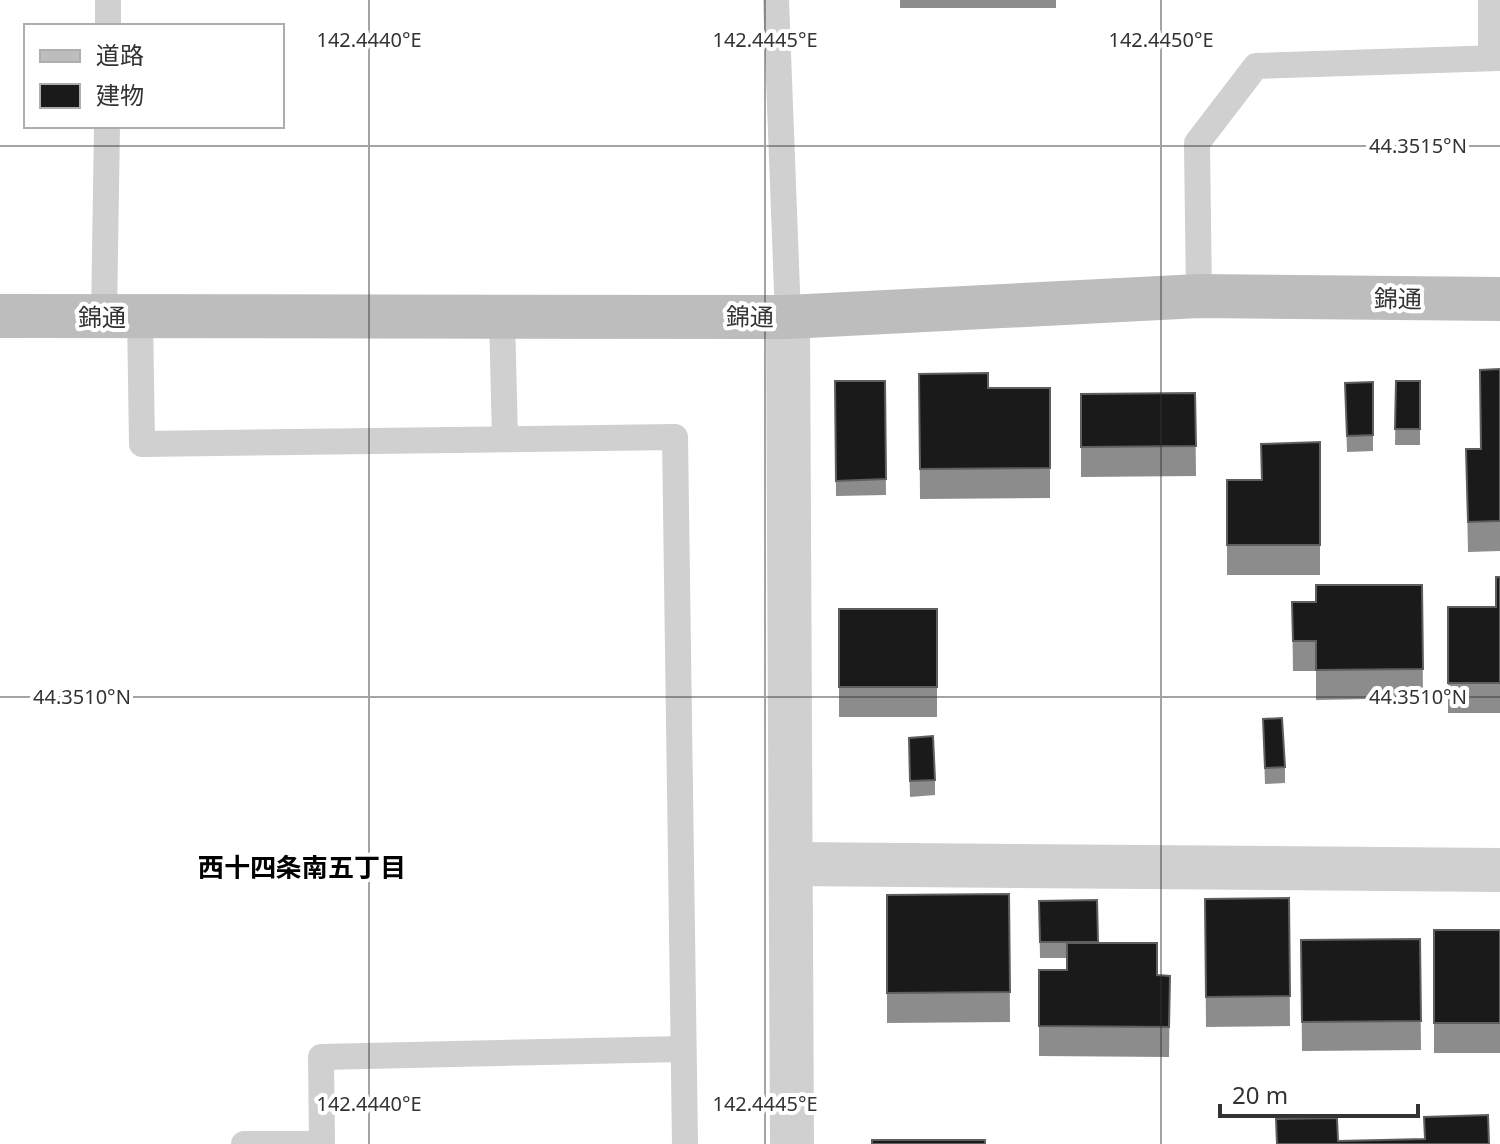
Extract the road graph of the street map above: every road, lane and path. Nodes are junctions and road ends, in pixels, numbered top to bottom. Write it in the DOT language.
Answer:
graph roads {
  1 [pos="108,0"];
  2 [pos="776,0"];
  3 [pos="1491,0"];
  4 [pos="108,24"];
  5 [pos="1496,58"];
  6 [pos="107,128"];
  7 [pos="1199,296"];
  8 [pos="1500,299"];
  9 [pos="0,316"];
  10 [pos="122,316"];
  11 [pos="502,316"];
  12 [pos="788,317"];
  13 [pos="505,439"];
  14 [pos="792,864"];
  15 [pos="1500,870"];
  16 [pos="683,1049"];
  17 [pos="244,1144"];
  18 [pos="322,1144"];
  19 [pos="685,1144"];
  20 [pos="792,1144"];
  1 -- 4 [label="lane"];
  2 -- 12 [label="lane"];
  3 -- 5 [label="lane"];
  5 -- 7 [label="lane"];
  6 -- 10 [label="lane"];
  7 -- 8 [label="street, 錦通"];
  7 -- 12 [label="street, 錦通"];
  9 -- 10 [label="street, 錦通"];
  10 -- 11 [label="street, 錦通"];
  10 -- 13 [label="lane"];
  11 -- 12 [label="street, 錦通"];
  11 -- 13 [label="lane"];
  12 -- 14 [label="street"];
  13 -- 16 [label="lane"];
  14 -- 15 [label="street"];
  14 -- 20 [label="street"];
  16 -- 18 [label="lane"];
  16 -- 19 [label="lane"];
  17 -- 18 [label="lane"];
}
